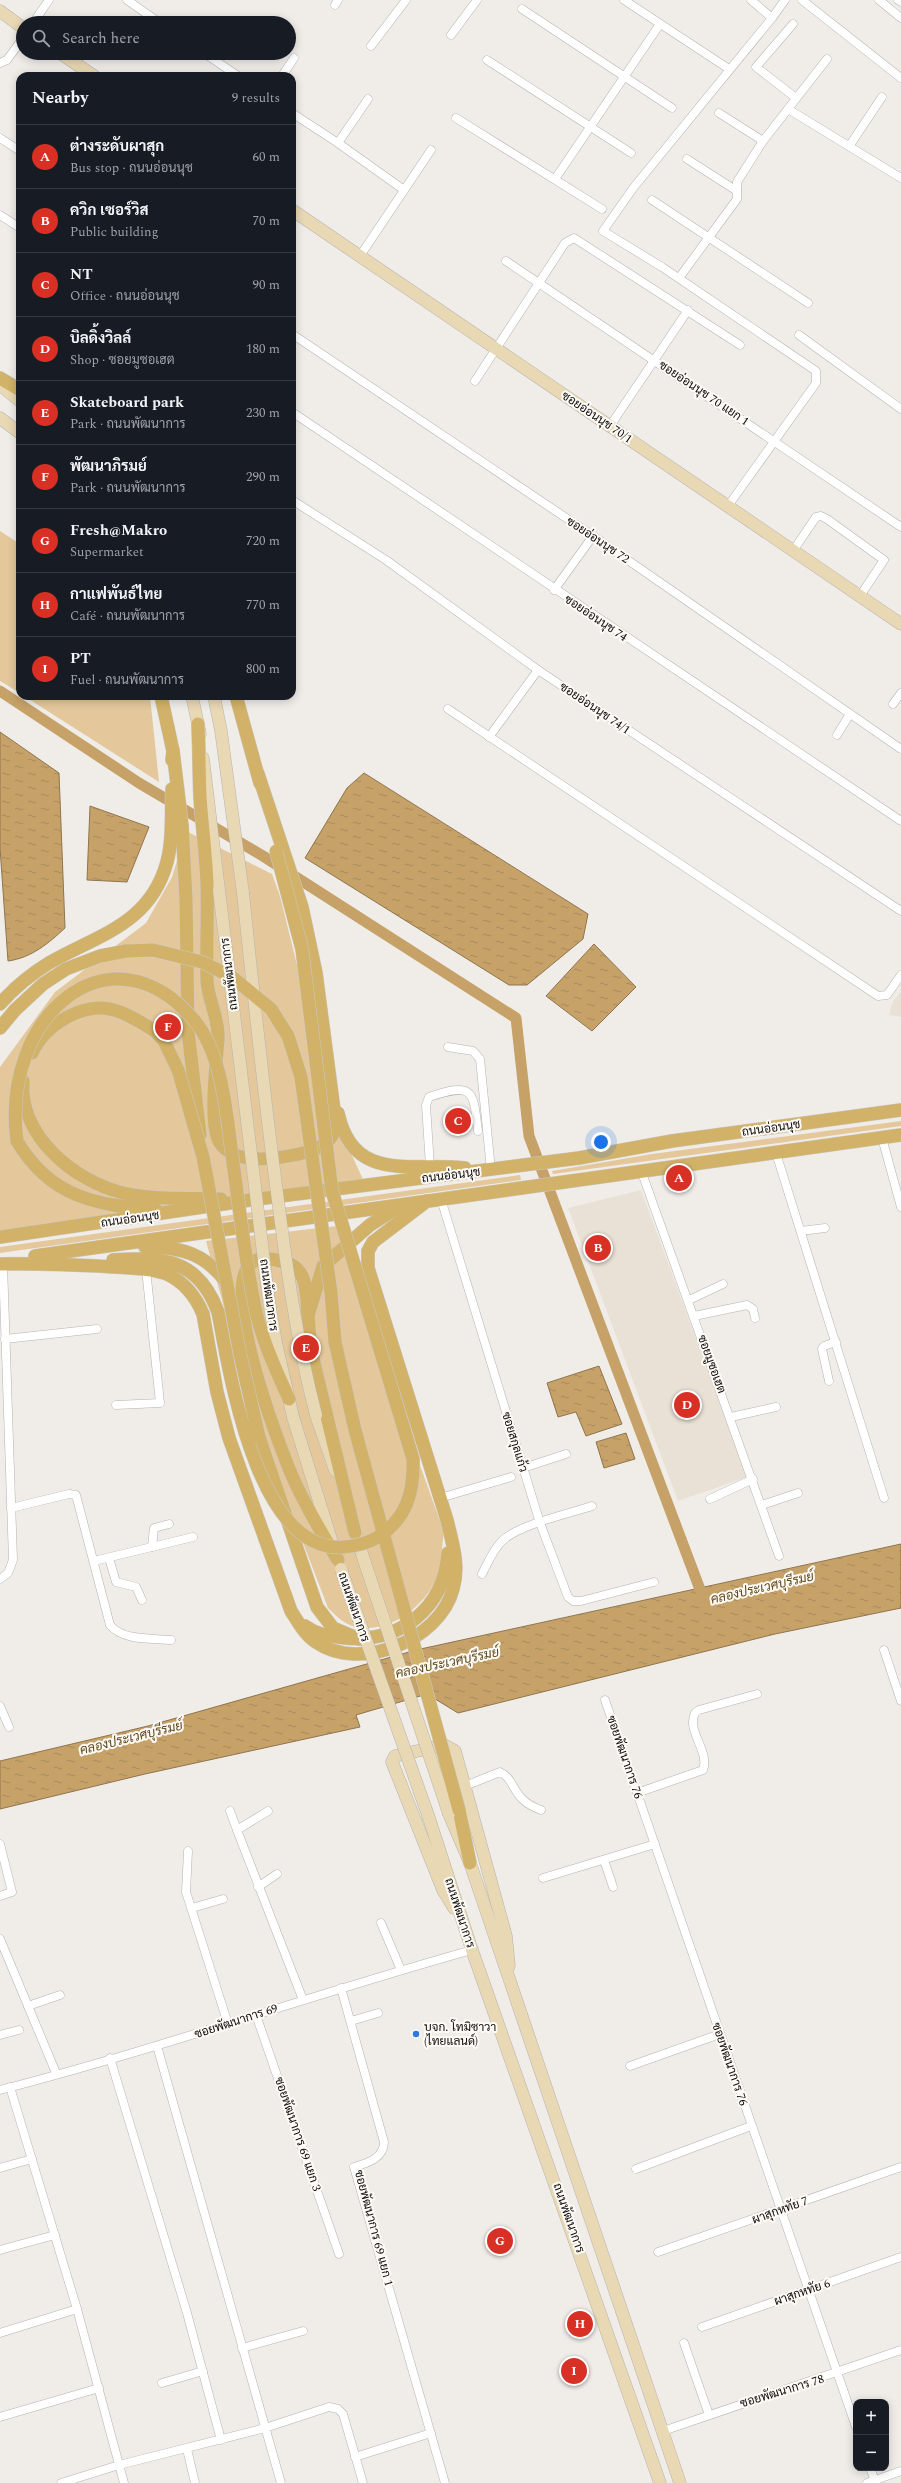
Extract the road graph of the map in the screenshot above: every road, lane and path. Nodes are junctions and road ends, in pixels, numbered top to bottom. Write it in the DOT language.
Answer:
graph roads {
  1 [pos="49,0"];
  2 [pos="127,0"];
  3 [pos="406,0"];
  4 [pos="476,0"];
  5 [pos="624,0"];
  6 [pos="751,0"];
  7 [pos="785,0"];
  8 [pos="802,0"];
  9 [pos="879,0"];
  10 [pos="898,0"];
  11 [pos="901,2"];
  12 [pos="522,9"];
  13 [pos="0,11"];
  14 [pos="38,16"];
  15 [pos="150,16"];
  16 [pos="772,18"];
  17 [pos="901,18"];
  18 [pos="16,23"];
  19 [pos="660,24"];
  20 [pos="793,24"];
  21 [pos="451,35"];
  22 [pos="371,46"];
  23 [pos="16,47"];
  24 [pos="70,60"];
  25 [pos="214,60"];
  26 [pos="293,60"];
  27 [pos="486,60"];
  28 [pos="827,60"];
  29 [pos="0,63"];
  30 [pos="730,69"];
  31 [pos="88,72"];
  32 [pos="232,72"];
  33 [pos="285,72"];
  34 [pos="625,76"];
  35 [pos="901,78"];
  36 [pos="882,97"];
  37 [pos="796,98"];
  38 [pos="368,99"];
  39 [pos="672,108"];
  40 [pos="788,108"];
  41 [pos="719,113"];
  42 [pos="296,115"];
  43 [pos="456,118"];
  44 [pos="591,127"];
  45 [pos="0,138"];
  46 [pos="763,141"];
  47 [pos="338,142"];
  48 [pos="850,145"];
  49 [pos="16,148"];
  50 [pos="431,150"];
  51 [pos="631,153"];
  52 [pos="687,159"];
  53 [pos="901,177"];
  54 [pos="556,179"];
  55 [pos="404,190"];
  56 [pos="737,191"];
  57 [pos="652,200"];
  58 [pos="602,209"];
  59 [pos="296,213"];
  60 [pos="0,215"];
  61 [pos="16,225"];
  62 [pos="709,238"];
  63 [pos="360,256"];
  64 [pos="506,261"];
  65 [pos="679,278"];
  66 [pos="538,283"];
  67 [pos="808,303"];
  68 [pos="688,310"];
  69 [pos="799,335"];
  70 [pos="296,337"];
  71 [pos="740,345"];
  72 [pos="497,349"];
  73 [pos="655,360"];
  74 [pos="0,378"];
  75 [pos="475,382"];
  76 [pos="0,385"];
  77 [pos="16,388"];
  78 [pos="16,398"];
  79 [pos="901,409"];
  80 [pos="296,415"];
  81 [pos="0,418"];
  82 [pos="610,426"];
  83 [pos="16,430"];
  84 [pos="774,440"];
  85 [pos="296,503"];
  86 [pos="728,506"];
  87 [pos="901,527"];
  88 [pos="593,536"];
  89 [pos="793,551"];
  90 [pos="554,590"];
  91 [pos="860,596"];
  92 [pos="901,624"];
  93 [pos="538,670"];
  94 [pos="901,693"];
  95 [pos="162,700"];
  96 [pos="193,700"];
  97 [pos="215,700"];
  98 [pos="237,700"];
  99 [pos="893,704"];
  100 [pos="448,708"];
  101 [pos="850,714"];
  102 [pos="198,724"];
  103 [pos="837,735"];
  104 [pos="489,737"];
  105 [pos="901,749"];
  106 [pos="901,821"];
  107 [pos="177,824"];
  108 [pos="209,840"];
  109 [pos="280,852"];
  110 [pos="901,911"];
  111 [pos="901,975"];
  112 [pos="0,1004"];
  113 [pos="39,1007"];
  114 [pos="0,1028"];
  115 [pos="448,1047"];
  116 [pos="332,1082"];
  117 [pos="4,1094"];
  118 [pos="901,1110"];
  119 [pos="478,1131"];
  120 [pos="901,1135"];
  121 [pos="882,1138"];
  122 [pos="776,1153"];
  123 [pos="203,1157"];
  124 [pos="430,1166"];
  125 [pos="489,1170"];
  126 [pos="642,1173"];
  127 [pos="441,1199"];
  128 [pos="250,1200"];
  129 [pos="427,1201"];
  130 [pos="402,1205"];
  131 [pos="901,1207"];
  132 [pos="202,1208"];
  133 [pos="824,1228"];
  134 [pos="801,1231"];
  135 [pos="0,1237"];
  136 [pos="64,1252"];
  137 [pos="1,1263"];
  138 [pos="55,1263"];
  139 [pos="146,1269"];
  140 [pos="723,1284"];
  141 [pos="689,1300"];
  142 [pos="243,1314"];
  143 [pos="308,1316"];
  144 [pos="694,1316"];
  145 [pos="755,1318"];
  146 [pos="97,1329"];
  147 [pos="5,1339"];
  148 [pos="836,1342"];
  149 [pos="829,1381"];
  150 [pos="289,1399"];
  151 [pos="116,1405"];
  152 [pos="776,1407"];
  153 [pos="731,1417"];
  154 [pos="566,1454"];
  155 [pos="523,1468"];
  156 [pos="511,1477"];
  157 [pos="753,1479"];
  158 [pos="798,1493"];
  159 [pos="440,1498"];
  160 [pos="710,1498"];
  161 [pos="884,1498"];
  162 [pos="762,1505"];
  163 [pos="592,1506"];
  164 [pos="11,1508"];
  165 [pos="540,1522"];
  166 [pos="169,1524"];
  167 [pos="355,1533"];
  168 [pos="450,1533"];
  169 [pos="193,1538"];
  170 [pos="152,1547"];
  171 [pos="779,1556"];
  172 [pos="109,1558"];
  173 [pos="94,1561"];
  174 [pos="339,1565"];
  175 [pos="482,1574"];
  176 [pos="0,1580"];
  177 [pos="654,1582"];
  178 [pos="142,1600"];
  179 [pos="291,1611"];
  180 [pos="359,1639"];
  181 [pos="171,1640"];
  182 [pos="884,1650"];
  183 [pos="757,1694"];
  184 [pos="605,1700"];
  185 [pos="901,1701"];
  186 [pos="0,1706"];
  187 [pos="9,1727"];
  188 [pos="465,1786"];
  189 [pos="637,1794"];
  190 [pos="541,1810"];
  191 [pos="230,1811"];
  192 [pos="268,1811"];
  193 [pos="454,1812"];
  194 [pos="237,1830"];
  195 [pos="0,1844"];
  196 [pos="655,1844"];
  197 [pos="188,1851"];
  198 [pos="604,1860"];
  199 [pos="470,1863"];
  200 [pos="277,1874"];
  201 [pos="543,1878"];
  202 [pos="258,1887"];
  203 [pos="613,1887"];
  204 [pos="0,1896"];
  205 [pos="223,1899"];
  206 [pos="192,1908"];
  207 [pos="462,1920"];
  208 [pos="380,1923"];
  209 [pos="0,1939"];
  210 [pos="472,1950"];
  211 [pos="401,1970"];
  212 [pos="509,1981"];
  213 [pos="341,1988"];
  214 [pos="60,1994"];
  215 [pos="303,2000"];
  216 [pos="28,2006"];
  217 [pos="378,2013"];
  218 [pos="256,2015"];
  219 [pos="352,2021"];
  220 [pos="228,2024"];
  221 [pos="19,2030"];
  222 [pos="720,2034"];
  223 [pos="0,2035"];
  224 [pos="158,2046"];
  225 [pos="110,2058"];
  226 [pos="630,2066"];
  227 [pos="56,2073"];
  228 [pos="10,2087"];
  229 [pos="0,2090"];
  230 [pos="751,2126"];
  231 [pos="32,2159"];
  232 [pos="901,2167"];
  233 [pos="0,2168"];
  234 [pos="636,2169"];
  235 [pos="781,2210"];
  236 [pos="55,2235"];
  237 [pos="0,2250"];
  238 [pos="658,2252"];
  239 [pos="340,2254"];
  240 [pos="901,2257"];
  241 [pos="808,2290"];
  242 [pos="77,2309"];
  243 [pos="702,2327"];
  244 [pos="303,2331"];
  245 [pos="0,2333"];
  246 [pos="684,2344"];
  247 [pos="242,2348"];
  248 [pos="901,2350"];
  249 [pos="203,2371"];
  250 [pos="837,2374"];
  251 [pos="162,2383"];
  252 [pos="99,2388"];
  253 [pos="709,2415"];
  254 [pos="0,2417"];
  255 [pos="853,2419"];
  256 [pos="265,2428"];
  257 [pos="663,2431"];
  258 [pos="431,2433"];
  259 [pos="645,2438"];
  260 [pos="221,2440"];
  261 [pos="186,2448"];
  262 [pos="355,2457"];
  263 [pos="119,2465"];
  264 [pos="870,2471"];
  265 [pos="901,2471"];
  266 [pos="872,2482"];
  267 [pos="61,2483"];
  268 [pos="124,2483"];
  269 [pos="195,2483"];
  270 [pos="281,2483"];
  271 [pos="363,2483"];
  272 [pos="445,2483"];
  273 [pos="660,2483"];
  274 [pos="680,2483"];
  1 -- 14 [label="street"];
  2 -- 15 [label="street"];
  3 -- 22 [label="street"];
  4 -- 21 [label="street"];
  5 -- 19 [label="street"];
  6 -- 16 [label="street"];
  7 -- 16 [label="street"];
  8 -- 35 [label="street"];
  9 -- 17 [label="street"];
  10 -- 11 [label="street"];
  12 -- 34 [label="street"];
  13 -- 18 [label="main road"];
  16 -- 30 [label="street"];
  19 -- 30 [label="street"];
  19 -- 34 [label="street"];
  20 -- 37 [label="street"];
  23 -- 29 [label="street"];
  24 -- 31 [label="main road"];
  25 -- 32 [label="street"];
  26 -- 33 [label="street"];
  27 -- 44 [label="street"];
  28 -- 37 [label="street"];
  30 -- 65 [label="street"];
  34 -- 39 [label="street"];
  34 -- 44 [label="street"];
  36 -- 48 [label="street"];
  37 -- 40 [label="street"];
  38 -- 47 [label="street"];
  40 -- 46 [label="street"];
  40 -- 48 [label="street"];
  41 -- 46 [label="street"];
  42 -- 47 [label="street"];
  43 -- 54 [label="street"];
  44 -- 51 [label="street"];
  44 -- 54 [label="street"];
  45 -- 49 [label="street"];
  46 -- 56 [label="street"];
  47 -- 55 [label="street"];
  48 -- 53 [label="street"];
  50 -- 55 [label="street"];
  52 -- 56 [label="street"];
  54 -- 58 [label="street"];
  55 -- 63 [label="street"];
  56 -- 62 [label="street"];
  57 -- 62 [label="street"];
  59 -- 63 [label="main road, ซอยอ่อนนุช 70/1"];
  60 -- 61 [label="street"];
  62 -- 65 [label="street"];
  62 -- 67 [label="street"];
  63 -- 72 [label="main road, ซอยอ่อนนุช 70/1"];
  64 -- 66 [label="street, ซอยอ่อนนุช 70 แยก 1"];
  65 -- 84 [label="street"];
  66 -- 68 [label="street"];
  66 -- 72 [label="street"];
  66 -- 73 [label="street, ซอยอ่อนนุช 70 แยก 1"];
  68 -- 71 [label="street"];
  68 -- 73 [label="street"];
  69 -- 79 [label="street"];
  70 -- 88 [label="street, ซอยอ่อนนุช 72"];
  72 -- 75 [label="street"];
  72 -- 82 [label="main road, ซอยอ่อนนุช 70/1"];
  73 -- 82 [label="street"];
  73 -- 84 [label="street, ซอยอ่อนนุช 70 แยก 1"];
  74 -- 77 [label="main road"];
  76 -- 78 [label="main road"];
  80 -- 90 [label="street, ซอยอ่อนนุช 74"];
  81 -- 83 [label="main road"];
  82 -- 86 [label="main road, ซอยอ่อนนุช 70/1"];
  84 -- 86 [label="street"];
  84 -- 87 [label="street, ซอยอ่อนนุช 70 แยก 1"];
  85 -- 93 [label="street, ซอยอ่อนนุช 74/1"];
  86 -- 89 [label="main road, ซอยอ่อนนุช 70/1"];
  88 -- 90 [label="street"];
  88 -- 101 [label="street, ซอยอ่อนนุช 72"];
  89 -- 91 [label="main road, ซอยอ่อนนุช 70/1"];
  89 -- 91 [label="street"];
  90 -- 106 [label="street, ซอยอ่อนนุช 74"];
  91 -- 92 [label="main road, ซอยอ่อนนุช 70/1"];
  93 -- 104 [label="street"];
  93 -- 110 [label="street, ซอยอ่อนนุช 74/1"];
  94 -- 99 [label="street"];
  95 -- 107 [label="main road"];
  96 -- 102 [label="main road"];
  97 -- 167 [label="main road, ถนนพัฒนาการ, bridge"];
  98 -- 109 [label="main road"];
  100 -- 104 [label="street"];
  101 -- 103 [label="street"];
  101 -- 105 [label="street, ซอยอ่อนนุช 72"];
  102 -- 108 [label="main road"];
  104 -- 111 [label="street"];
  107 -- 112 [label="main road"];
  107 -- 123 [label="main road, bridge"];
  108 -- 116 [label="main road"];
  108 -- 150 [label="main road, ถนนพัฒนาการ, bridge"];
  109 -- 116 [label="main road"];
  109 -- 138 [label="main road, bridge"];
  113 -- 150 [label="main road, bridge"];
  114 -- 193 [label="main road, bridge"];
  115 -- 125 [label="street"];
  116 -- 124 [label="main road"];
  117 -- 132 [label="main road"];
  118 -- 125 [label="main road, ถนนอ่อนนุช"];
  119 -- 124 [label="street"];
  120 -- 121 [label="main road, ถนนอ่อนนุช"];
  121 -- 122 [label="main road, ถนนอ่อนนุช"];
  121 -- 131 [label="street"];
  122 -- 126 [label="main road, ถนนอ่อนนุช"];
  122 -- 134 [label="street"];
  123 -- 128 [label="main road, bridge"];
  123 -- 180 [label="main road, bridge"];
  124 -- 125 [label="main road"];
  125 -- 128 [label="main road, ถนนอ่อนนุช"];
  126 -- 127 [label="main road, ถนนอ่อนนุช"];
  126 -- 141 [label="street, ซอยมูซอเฮต"];
  127 -- 129 [label="main road, ถนนอ่อนนุช"];
  127 -- 155 [label="street, ซอยสกุลแก้ว"];
  128 -- 132 [label="main road, ถนนอ่อนนุช"];
  129 -- 130 [label="main road, ถนนอ่อนนุช"];
  129 -- 159 [label="main road"];
  130 -- 136 [label="main road, ถนนอ่อนนุช"];
  130 -- 143 [label="main road"];
  132 -- 135 [label="main road, ถนนอ่อนนุช"];
  133 -- 134 [label="street"];
  134 -- 148 [label="street"];
  136 -- 137 [label="main road, ถนนอ่อนนุช"];
  136 -- 142 [label="main road"];
  137 -- 138 [label="main road"];
  137 -- 147 [label="street"];
  138 -- 139 [label="main road"];
  139 -- 151 [label="street"];
  139 -- 179 [label="main road"];
  140 -- 141 [label="street"];
  141 -- 144 [label="street, ซอยมูซอเฮต"];
  142 -- 143 [label="main road"];
  142 -- 174 [label="main road"];
  143 -- 167 [label="main road"];
  144 -- 145 [label="street"];
  144 -- 153 [label="street, ซอยมูซอเฮต"];
  146 -- 147 [label="street"];
  147 -- 164 [label="street"];
  148 -- 149 [label="street"];
  148 -- 161 [label="street"];
  150 -- 174 [label="main road, ถนนพัฒนาการ, bridge"];
  152 -- 153 [label="street"];
  153 -- 157 [label="street, ซอยมูซอเฮต"];
  154 -- 155 [label="street"];
  155 -- 165 [label="street, ซอยสกุลแก้ว"];
  156 -- 159 [label="street"];
  157 -- 160 [label="street"];
  157 -- 162 [label="street, ซอยมูซอเฮต"];
  158 -- 162 [label="street"];
  159 -- 168 [label="main road"];
  162 -- 171 [label="street, ซอยมูซอเฮต"];
  163 -- 165 [label="street"];
  164 -- 173 [label="street"];
  164 -- 176 [label="street"];
  165 -- 175 [label="street"];
  165 -- 177 [label="street, ซอยสกุลแก้ว"];
  166 -- 170 [label="street"];
  167 -- 193 [label="main road, ถนนพัฒนาการ, bridge"];
  168 -- 179 [label="main road"];
  168 -- 180 [label="main road"];
  169 -- 170 [label="street"];
  170 -- 172 [label="street"];
  172 -- 173 [label="street"];
  172 -- 178 [label="street"];
  173 -- 181 [label="street"];
  174 -- 207 [label="main road, ถนนพัฒนาการ, bridge"];
  179 -- 180 [label="main road"];
  182 -- 185 [label="street"];
  183 -- 189 [label="street"];
  184 -- 189 [label="street, ซอยพัฒนาการ 76"];
  186 -- 187 [label="street"];
  188 -- 190 [label="street"];
  188 -- 207 [label="main road"];
  188 -- 212 [label="main road"];
  189 -- 196 [label="street, ซอยพัฒนาการ 76"];
  191 -- 194 [label="street"];
  192 -- 194 [label="street"];
  193 -- 199 [label="main road"];
  194 -- 202 [label="street"];
  195 -- 204 [label="street"];
  196 -- 198 [label="street"];
  196 -- 222 [label="street, ซอยพัฒนาการ 76"];
  197 -- 206 [label="street"];
  198 -- 201 [label="street"];
  198 -- 203 [label="street"];
  199 -- 212 [label="main road, ถนนพัฒนาการ"];
  200 -- 202 [label="street"];
  202 -- 215 [label="street"];
  205 -- 206 [label="street"];
  206 -- 220 [label="street"];
  207 -- 210 [label="main road, ถนนพัฒนาการ"];
  208 -- 211 [label="street"];
  209 -- 216 [label="street"];
  210 -- 211 [label="street, ซอยพัฒนาการ 69"];
  210 -- 259 [label="main road, ถนนพัฒนาการ"];
  211 -- 213 [label="street, ซอยพัฒนาการ 69"];
  212 -- 257 [label="main road, ถนนพัฒนาการ"];
  213 -- 215 [label="street, ซอยพัฒนาการ 69"];
  213 -- 219 [label="street, ซอยพัฒนาการ 69 แยก 1"];
  214 -- 216 [label="street"];
  215 -- 218 [label="street, ซอยพัฒนาการ 69"];
  216 -- 227 [label="street"];
  217 -- 219 [label="street"];
  218 -- 220 [label="street, ซอยพัฒนาการ 69"];
  218 -- 239 [label="street, ซอยพัฒนาการ 69 แยก 3"];
  219 -- 258 [label="street, ซอยพัฒนาการ 69 แยก 1"];
  220 -- 224 [label="street, ซอยพัฒนาการ 69"];
  221 -- 223 [label="street"];
  222 -- 226 [label="street"];
  222 -- 230 [label="street, ซอยพัฒนาการ 76"];
  224 -- 225 [label="street, ซอยพัฒนาการ 69"];
  224 -- 247 [label="street"];
  225 -- 227 [label="street, ซอยพัฒนาการ 69"];
  225 -- 249 [label="street"];
  227 -- 228 [label="street, ซอยพัฒนาการ 69"];
  228 -- 229 [label="street, ซอยพัฒนาการ 69"];
  228 -- 231 [label="street"];
  230 -- 234 [label="street"];
  230 -- 235 [label="street, ซอยพัฒนาการ 76"];
  231 -- 233 [label="street"];
  231 -- 236 [label="street"];
  232 -- 235 [label="street, ผาสุกหทัย 7"];
  235 -- 238 [label="street, ผาสุกหทัย 7"];
  235 -- 241 [label="street, ซอยพัฒนาการ 76"];
  236 -- 237 [label="street"];
  236 -- 242 [label="street"];
  240 -- 241 [label="street, ผาสุกหทัย 6"];
  241 -- 243 [label="street, ผาสุกหทัย 6"];
  241 -- 250 [label="street, ซอยพัฒนาการ 76"];
  242 -- 245 [label="street"];
  242 -- 252 [label="street"];
  244 -- 247 [label="street"];
  246 -- 253 [label="street"];
  247 -- 256 [label="street"];
  248 -- 250 [label="street, ซอยพัฒนาการ 78"];
  249 -- 251 [label="street"];
  249 -- 260 [label="street"];
  250 -- 253 [label="street, ซอยพัฒนาการ 78"];
  250 -- 255 [label="street, ซอยพัฒนาการ 76"];
  252 -- 254 [label="street"];
  252 -- 263 [label="street"];
  253 -- 257 [label="street, ซอยพัฒนาการ 78"];
  256 -- 260 [label="street"];
  256 -- 262 [label="street"];
  256 -- 270 [label="street"];
  257 -- 259 [label="main road"];
  257 -- 274 [label="main road, ถนนพัฒนาการ"];
  258 -- 262 [label="street"];
  258 -- 272 [label="street, ซอยพัฒนาการ 69 แยก 1"];
  259 -- 273 [label="main road, ถนนพัฒนาการ"];
  260 -- 261 [label="street"];
  261 -- 263 [label="street"];
  261 -- 269 [label="street"];
  262 -- 271 [label="street"];
  263 -- 267 [label="street"];
  263 -- 268 [label="street"];
  264 -- 266 [label="street"];
  265 -- 266 [label="street"];
}
